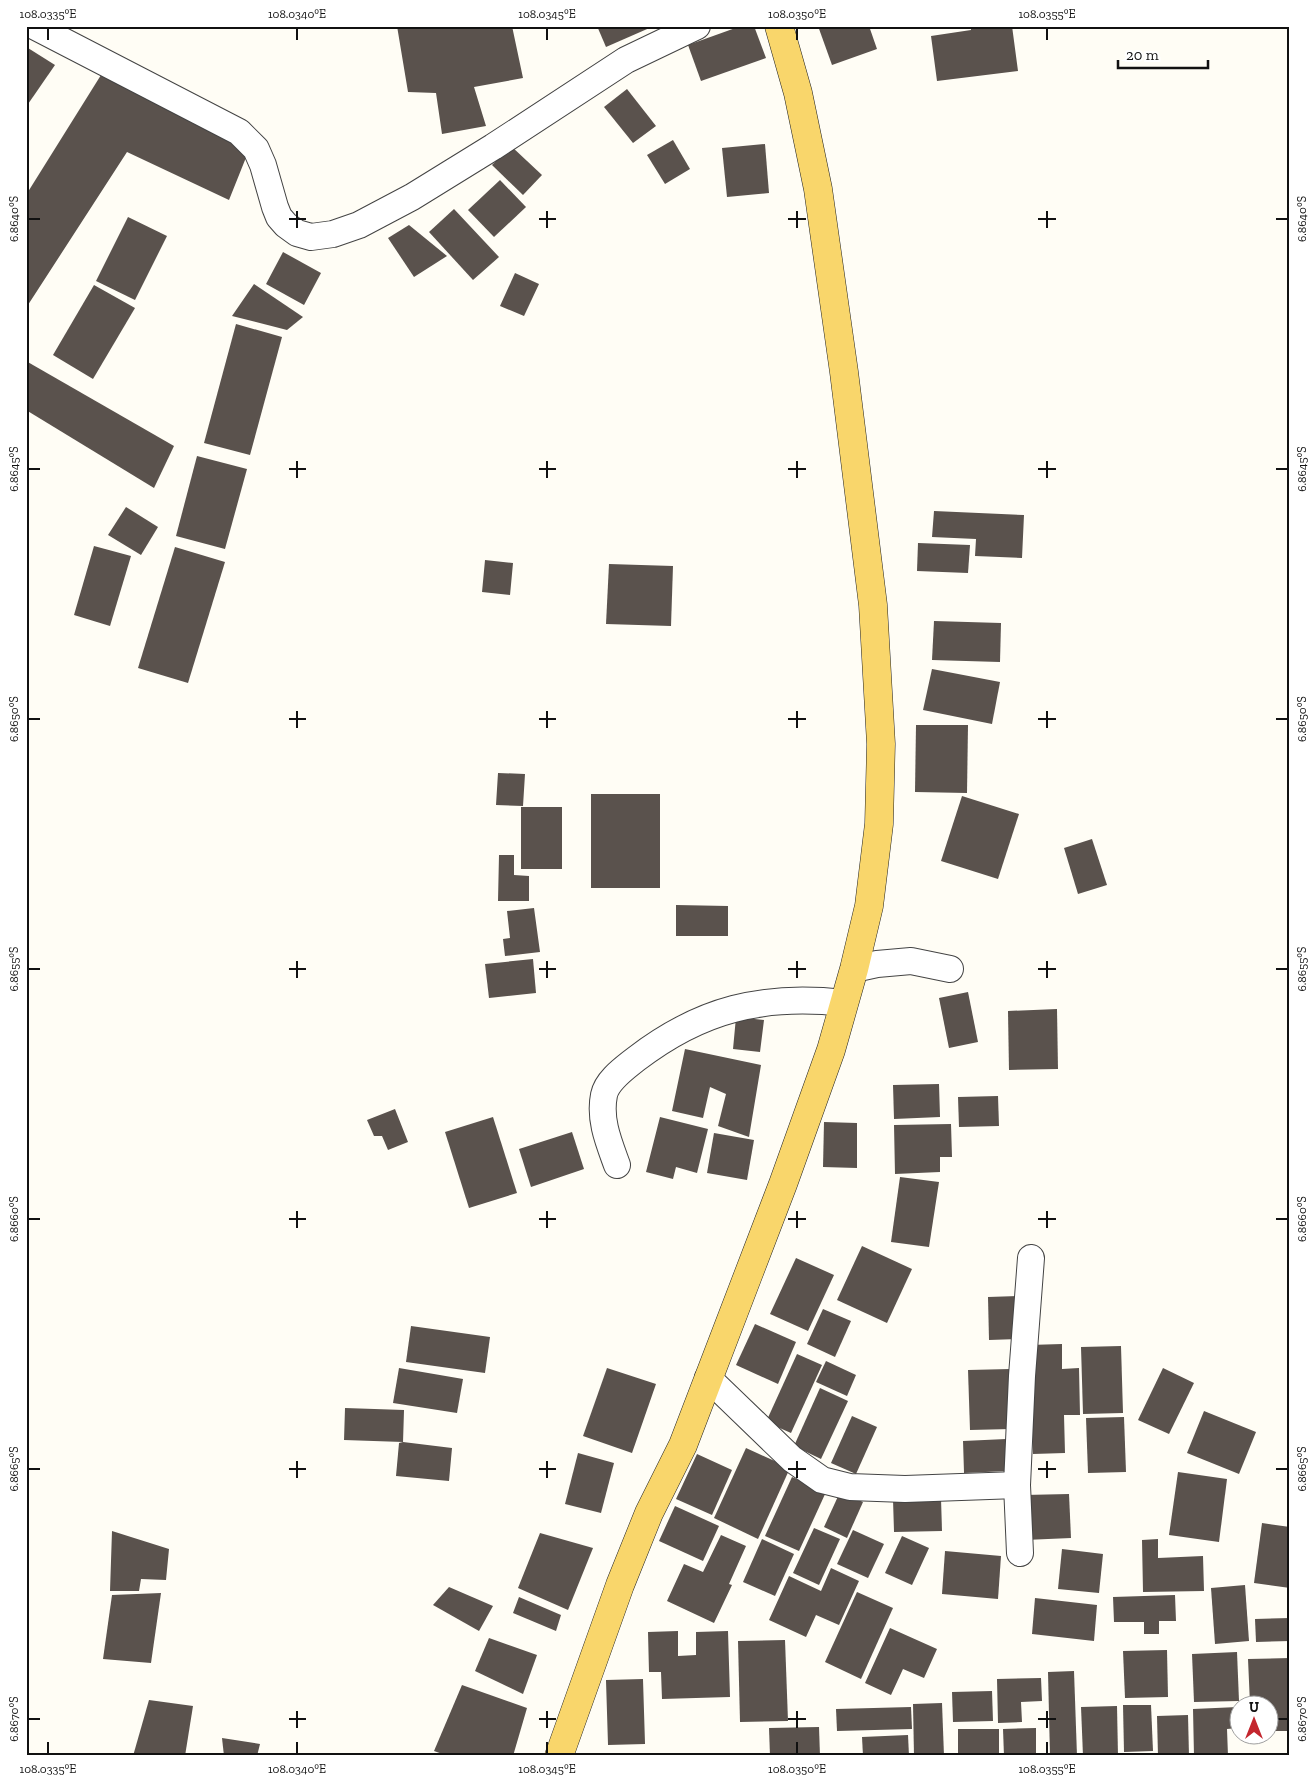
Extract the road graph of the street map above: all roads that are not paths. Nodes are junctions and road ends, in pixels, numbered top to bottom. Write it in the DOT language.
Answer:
graph roads {
  1 [pos="34,26"];
  2 [pos="697,26"];
  3 [pos="778,26"];
  4 [pos="854,969"];
  5 [pos="950,969"];
  6 [pos="844,1003"];
  7 [pos="617,1165"];
  8 [pos="1030,1258"];
  9 [pos="708,1378"];
  10 [pos="1017,1485"];
  11 [pos="1020,1553"];
  12 [pos="559,1756"];
  1 -- 2 [label="street"];
  3 -- 4 [label="main road"];
  4 -- 5 [label="street"];
  4 -- 6 [label="main road"];
  6 -- 7 [label="street"];
  6 -- 9 [label="main road"];
  8 -- 10 [label="street"];
  9 -- 10 [label="street"];
  9 -- 12 [label="main road"];
  10 -- 11 [label="street"];
}
